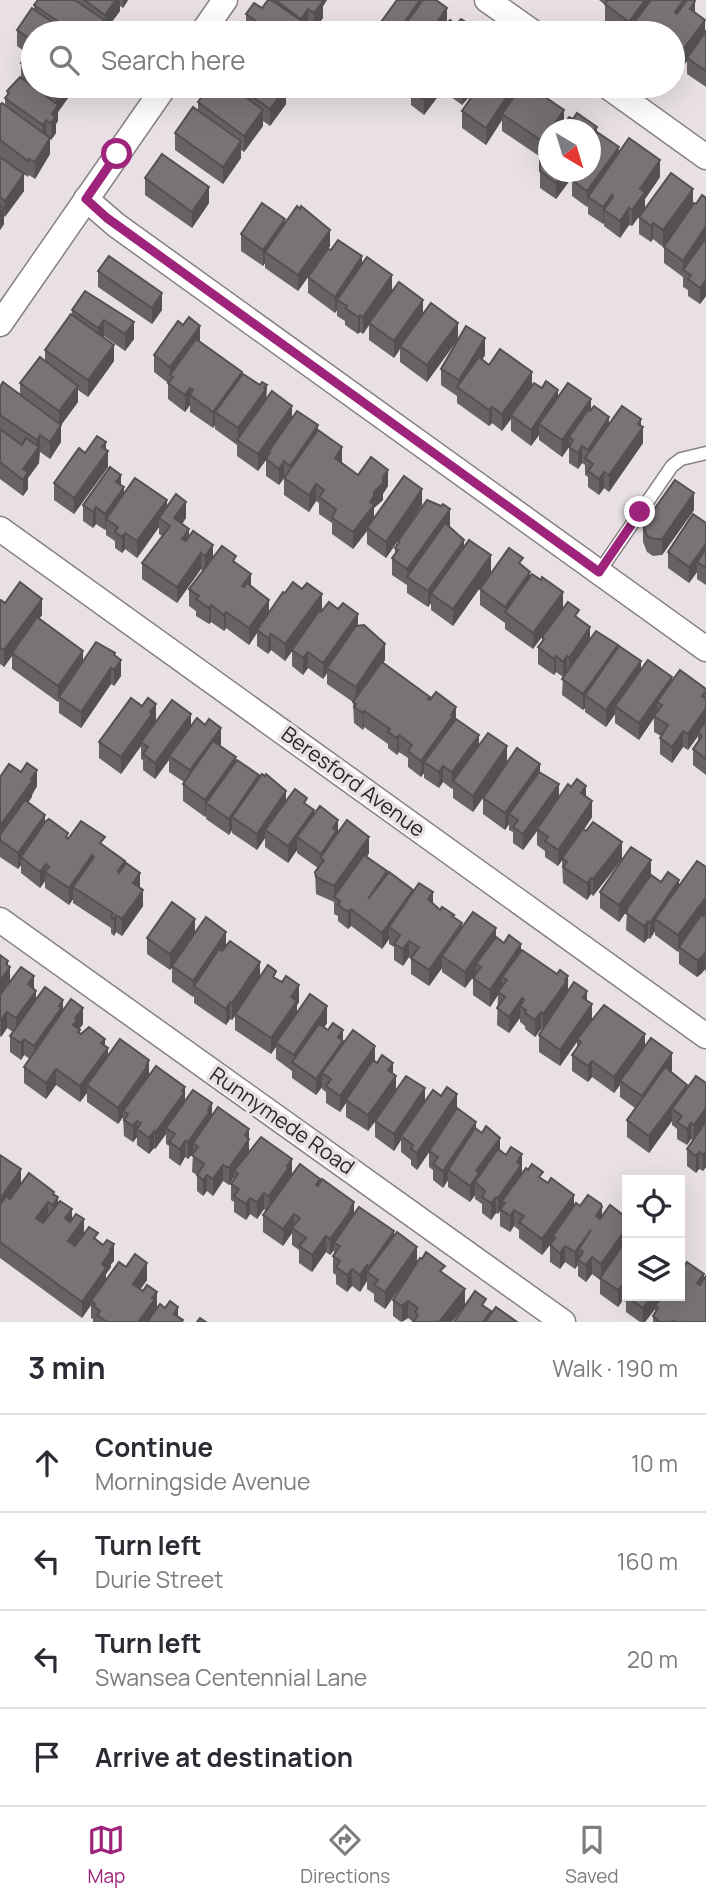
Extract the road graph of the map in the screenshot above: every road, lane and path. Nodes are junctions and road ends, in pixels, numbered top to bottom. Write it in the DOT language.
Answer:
graph roads {
  1 [pos="225,0"];
  2 [pos="487,0"];
  3 [pos="210,21"];
  4 [pos="517,21"];
  5 [pos="157,98"];
  6 [pos="624,98"];
  7 [pos="706,157"];
  8 [pos="86,199"];
  9 [pos="0,324"];
  10 [pos="706,453"];
  11 [pos="0,529"];
  12 [pos="599,572"];
  13 [pos="706,649"];
  14 [pos="0,920"];
  15 [pos="706,1036"];
  16 [pos="563,1322"];
  1 -- 3 [label="street"];
  2 -- 4 [label="street"];
  5 -- 8 [label="street"];
  6 -- 7 [label="street"];
  8 -- 9 [label="street"];
  8 -- 12 [label="street"];
  10 -- 12 [label="lane"];
  11 -- 15 [label="street, Beresford Avenue"];
  12 -- 13 [label="street"];
  14 -- 16 [label="street, Runnymede Road"];
}
